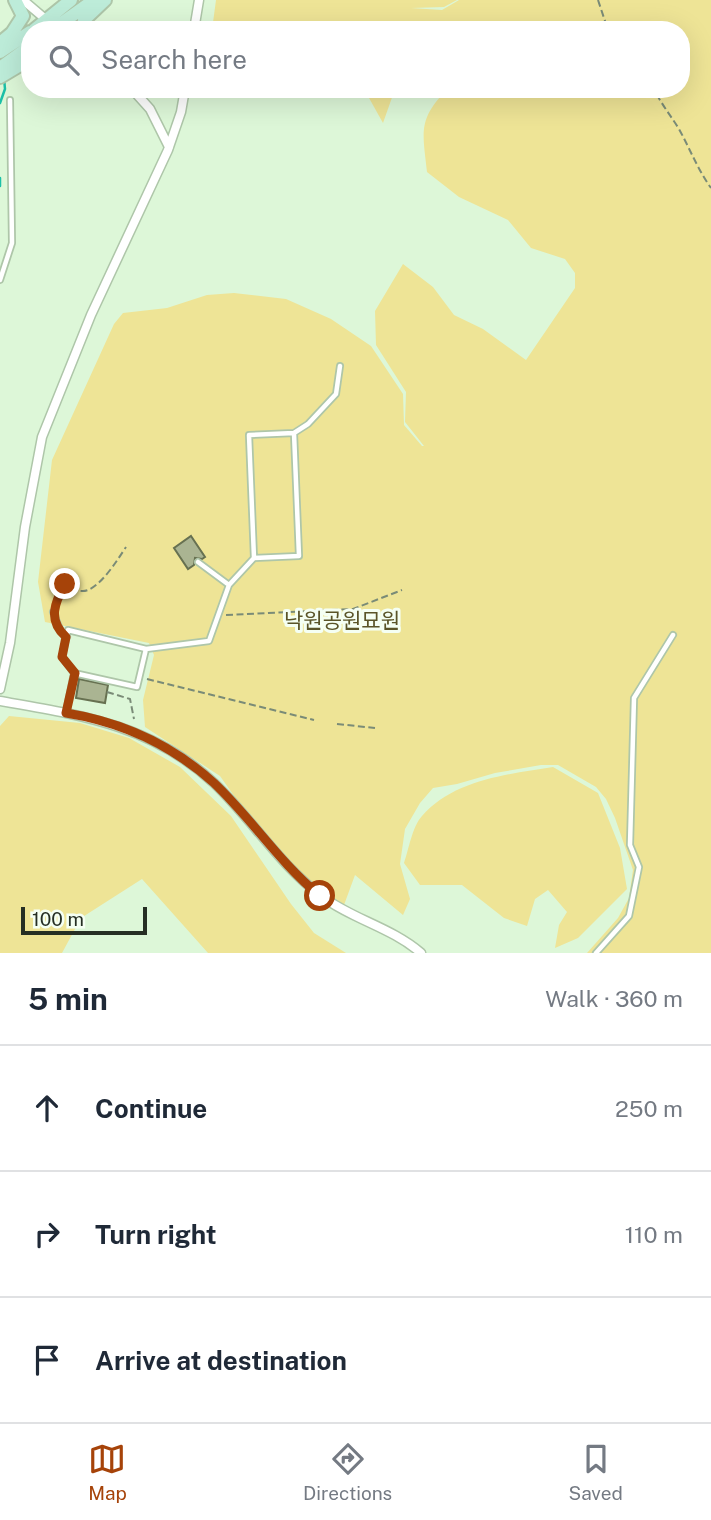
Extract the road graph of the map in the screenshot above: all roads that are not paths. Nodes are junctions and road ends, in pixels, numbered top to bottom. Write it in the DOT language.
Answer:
graph roads {
  1 [pos="15,0"];
  2 [pos="23,0"];
  3 [pos="71,0"];
  4 [pos="94,0"];
  5 [pos="105,0"];
  6 [pos="199,0"];
  7 [pos="47,21"];
  8 [pos="58,21"];
  9 [pos="63,21"];
  10 [pos="84,21"];
  11 [pos="196,21"];
  12 [pos="21,41"];
  13 [pos="21,50"];
  14 [pos="3,57"];
  15 [pos="21,58"];
  16 [pos="140,98"];
  17 [pos="183,98"];
  18 [pos="10,100"];
  19 [pos="169,146"];
  20 [pos="0,280"];
  21 [pos="340,366"];
  22 [pos="294,433"];
  23 [pos="254,558"];
  24 [pos="198,562"];
  25 [pos="229,585"];
  26 [pos="53,612"];
  27 [pos="673,635"];
  28 [pos="66,637"];
  29 [pos="146,649"];
  30 [pos="75,673"];
  31 [pos="0,689"];
  32 [pos="0,701"];
  33 [pos="66,713"];
  34 [pos="421,953"];
  35 [pos="596,953"];
  1 -- 14 [label="main road"];
  2 -- 7 [label="street"];
  3 -- 8 [label="main road"];
  4 -- 9 [label="main road"];
  5 -- 10 [label="main road"];
  6 -- 11 [label="street"];
  12 -- 14 [label="main road"];
  13 -- 14 [label="main road"];
  14 -- 15 [label="main road"];
  16 -- 19 [label="street"];
  17 -- 19 [label="street"];
  18 -- 20 [label="lane"];
  19 -- 31 [label="street"];
  21 -- 22 [label="lane"];
  22 -- 23 [label="lane"];
  22 -- 23 [label="lane"];
  23 -- 25 [label="lane"];
  24 -- 25 [label="lane"];
  25 -- 29 [label="lane"];
  26 -- 28 [label="lane"];
  27 -- 35 [label="lane"];
  28 -- 29 [label="lane"];
  28 -- 30 [label="lane"];
  29 -- 30 [label="lane"];
  30 -- 33 [label="lane"];
  32 -- 33 [label="street"];
  33 -- 34 [label="street"];
}
